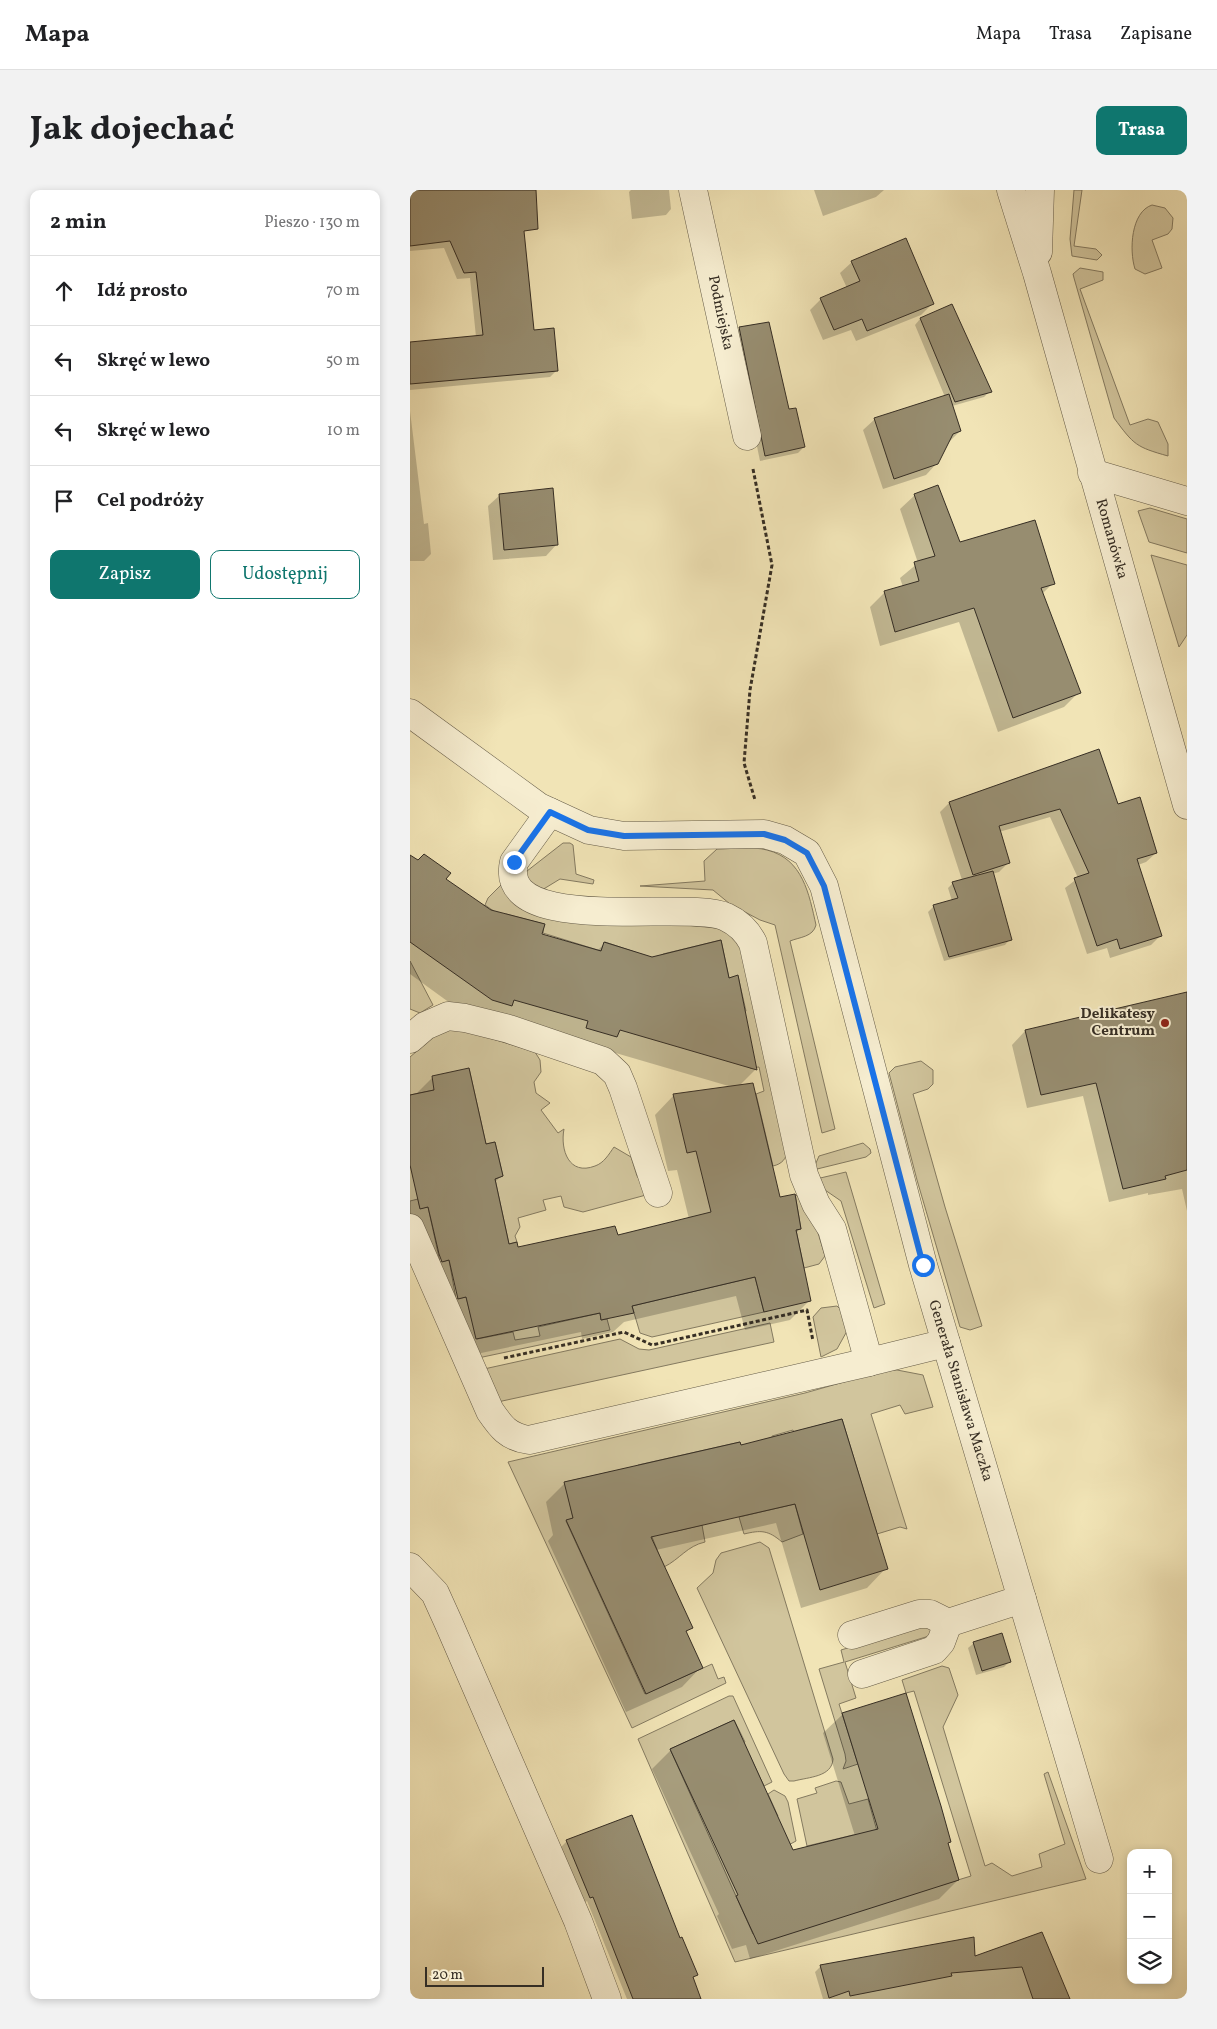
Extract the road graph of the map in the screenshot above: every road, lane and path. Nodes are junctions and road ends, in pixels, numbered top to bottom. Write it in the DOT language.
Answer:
graph roads {
  1 [pos="693,190"];
  2 [pos="1011,190"];
  3 [pos="1040,190"];
  4 [pos="1037,273"];
  5 [pos="746,436"];
  6 [pos="1092,473"];
  7 [pos="1187,501"];
  8 [pos="410,713"];
  9 [pos="1187,805"];
  10 [pos="550,812"];
  11 [pos="764,834"];
  12 [pos="410,1039"];
  13 [pos="658,1193"];
  14 [pos="410,1228"];
  15 [pos="946,1342"];
  16 [pos="869,1362"];
  17 [pos="470,1365"];
  18 [pos="819,1374"];
  19 [pos="410,1567"];
  20 [pos="1022,1599"];
  21 [pos="948,1623"];
  22 [pos="852,1635"];
  23 [pos="862,1674"];
  24 [pos="1099,1859"];
  25 [pos="607,1999"];
  1 -- 5 [label="street, Podmiejska"];
  2 -- 4 [label="street, Romanówka"];
  3 -- 4 [label="street, Romanówka"];
  4 -- 6 [label="street, Romanówka"];
  5 -- 11 [label="path"];
  6 -- 7 [label="street"];
  6 -- 9 [label="street, Romanówka"];
  8 -- 10 [label="street, Generała Stanisława Maczka"];
  10 -- 11 [label="street, Generała Stanisława Maczka"];
  10 -- 16 [label="street"];
  11 -- 15 [label="street, Generała Stanisława Maczka"];
  12 -- 13 [label="street"];
  14 -- 17 [label="street"];
  15 -- 16 [label="street"];
  15 -- 20 [label="street, Generała Stanisława Maczka"];
  16 -- 18 [label="street"];
  17 -- 18 [label="street"];
  17 -- 18 [label="path"];
  19 -- 25 [label="street"];
  20 -- 21 [label="street"];
  20 -- 24 [label="street, Generała Stanisława Maczka"];
  21 -- 22 [label="street"];
  21 -- 23 [label="street"];
}
